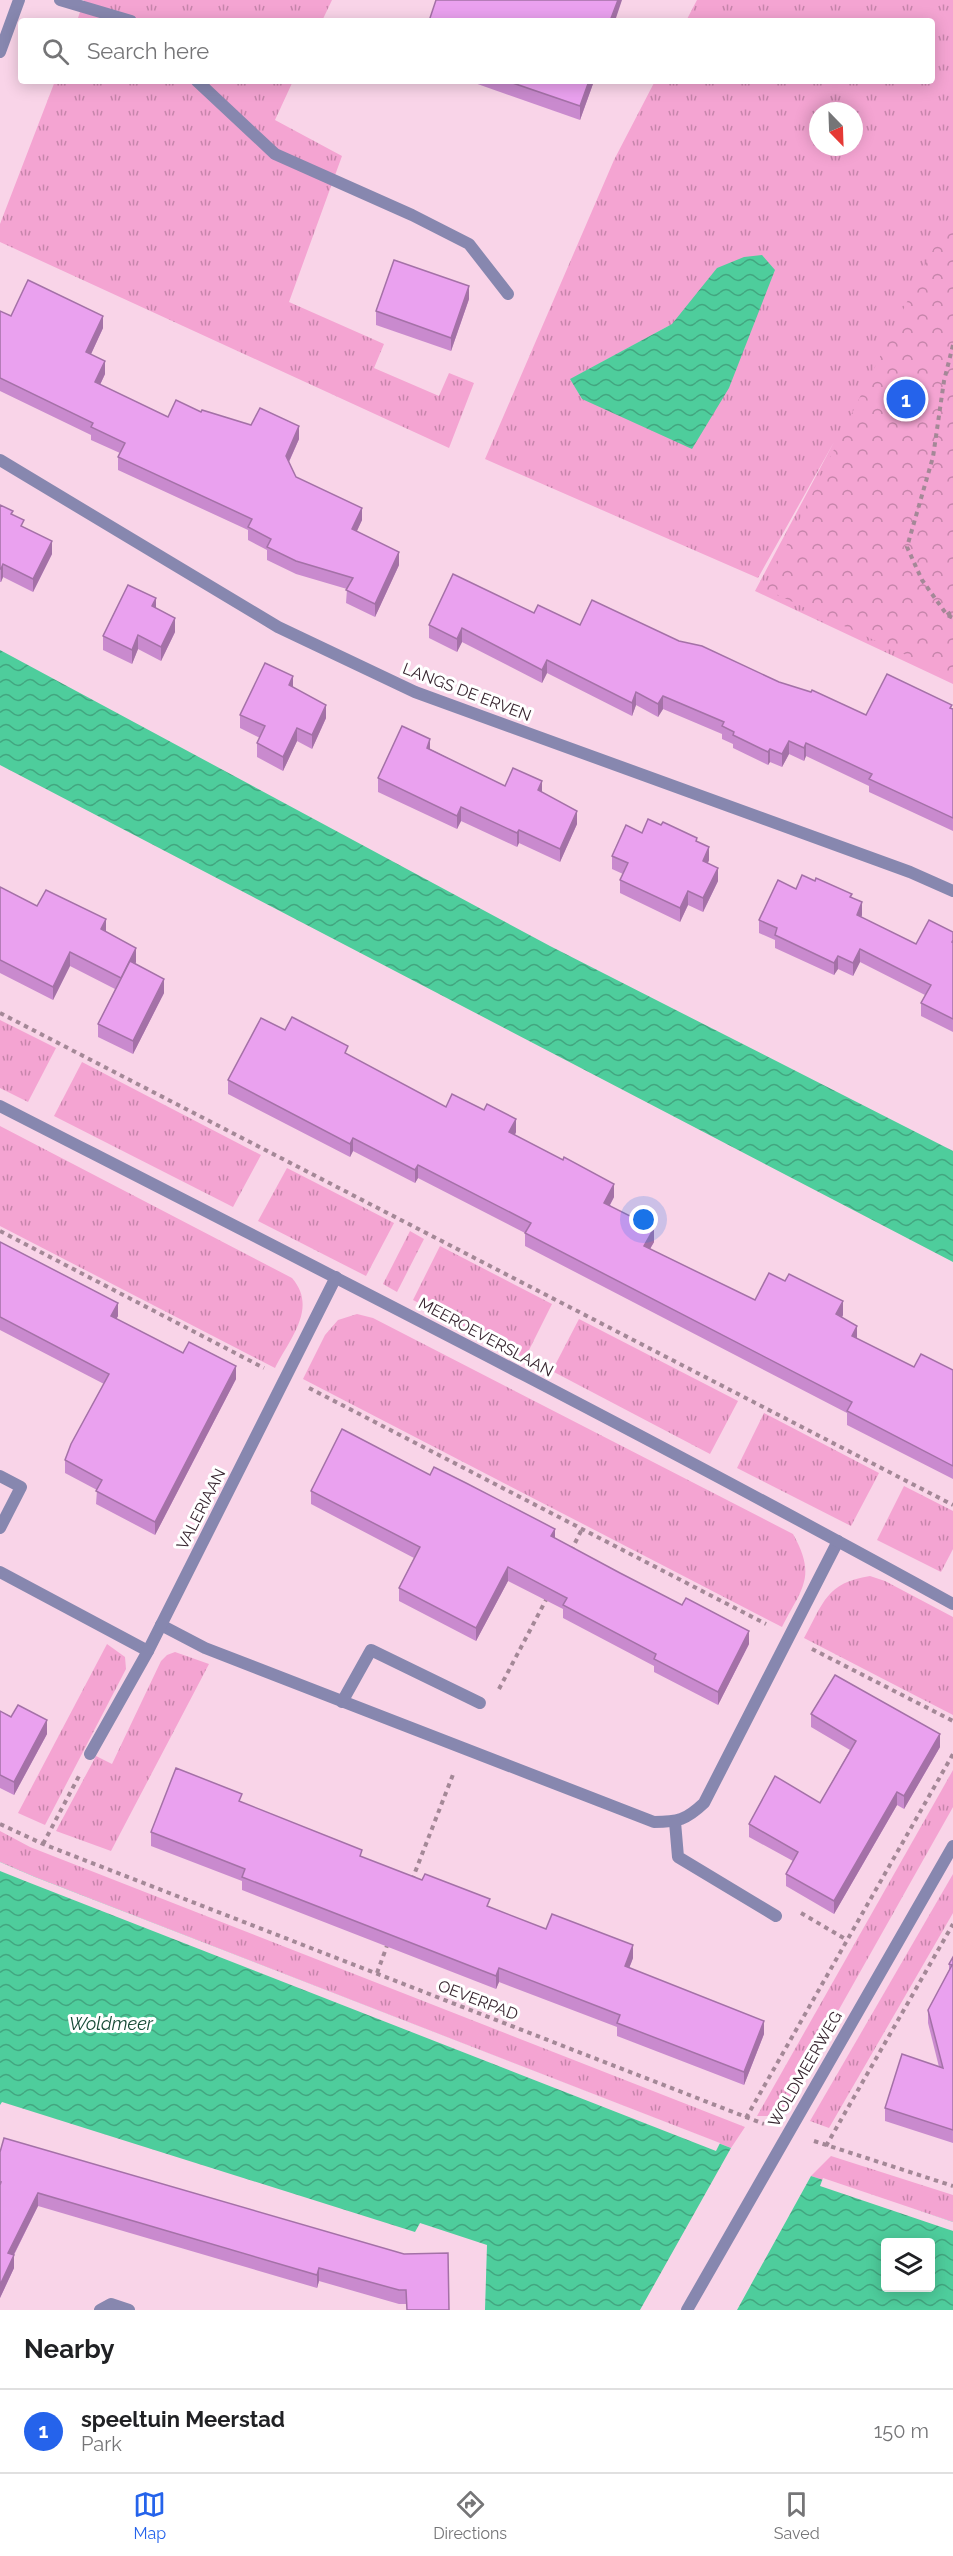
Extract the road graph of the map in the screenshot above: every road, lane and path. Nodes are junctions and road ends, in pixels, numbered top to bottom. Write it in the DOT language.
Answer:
graph roads {
  1 [pos="19,0"];
  2 [pos="60,0"];
  3 [pos="121,18"];
  4 [pos="0,52"];
  5 [pos="200,84"];
  6 [pos="508,294"];
  7 [pos="953,345"];
  8 [pos="0,460"];
  9 [pos="953,611"];
  10 [pos="947,615"];
  11 [pos="953,618"];
  12 [pos="953,891"];
  13 [pos="0,1013"];
  14 [pos="0,1106"];
  15 [pos="0,1231"];
  16 [pos="336,1277"];
  17 [pos="287,1376"];
  18 [pos="0,1476"];
  19 [pos="953,1505"];
  20 [pos="0,1528"];
  21 [pos="838,1541"];
  22 [pos="0,1572"];
  23 [pos="953,1604"];
  24 [pos="161,1625"];
  25 [pos="789,1637"];
  26 [pos="148,1651"];
  27 [pos="342,1702"];
  28 [pos="480,1703"];
  29 [pos="953,1721"];
  30 [pos="90,1754"];
  31 [pos="953,1754"];
  32 [pos="675,1822"];
  33 [pos="0,1824"];
  34 [pos="43,1844"];
  35 [pos="953,1846"];
  36 [pos="776,1916"];
  37 [pos="953,1924"];
  38 [pos="847,1940"];
  39 [pos="746,2118"];
  40 [pos="788,2133"];
  41 [pos="826,2146"];
  42 [pos="953,2186"];
  43 [pos="100,2310"];
  44 [pos="129,2310"];
  45 [pos="687,2310"];
  1 -- 4 [label="street"];
  2 -- 3 [label="street"];
  5 -- 6 [label="street"];
  7 -- 10 [label="path"];
  8 -- 12 [label="street, LANGS DE ERVEN"];
  9 -- 10 [label="path"];
  10 -- 11 [label="path"];
  13 -- 19 [label="path"];
  14 -- 16 [label="street, MEEROEVERSLAAN"];
  15 -- 17 [label="path"];
  16 -- 17 [label="street, VALERIAAN"];
  16 -- 21 [label="street, MEEROEVERSLAAN"];
  17 -- 24 [label="street, VALERIAAN"];
  17 -- 25 [label="path"];
  18 -- 20 [label="street"];
  21 -- 23 [label="street, MEEROEVERSLAAN"];
  21 -- 25 [label="street"];
  22 -- 26 [label="street"];
  24 -- 26 [label="street, VALERIAAN"];
  24 -- 27 [label="street"];
  25 -- 29 [label="path"];
  25 -- 32 [label="street"];
  26 -- 30 [label="street, VALERIAAN"];
  27 -- 28 [label="street"];
  27 -- 32 [label="street"];
  30 -- 34 [label="path"];
  31 -- 38 [label="path"];
  32 -- 36 [label="street"];
  33 -- 34 [label="path, OEVERPAD"];
  34 -- 39 [label="path, OEVERPAD"];
  35 -- 40 [label="street, WOLDMEERWEG"];
  36 -- 38 [label="path"];
  37 -- 41 [label="path"];
  38 -- 39 [label="path"];
  39 -- 40 [label="path, OEVERPAD"];
  40 -- 41 [label="path, OEVERPAD"];
  40 -- 45 [label="street, WOLDMEERWEG"];
  41 -- 42 [label="path, OEVERPAD"];
  43 -- 44 [label="street"];
}
